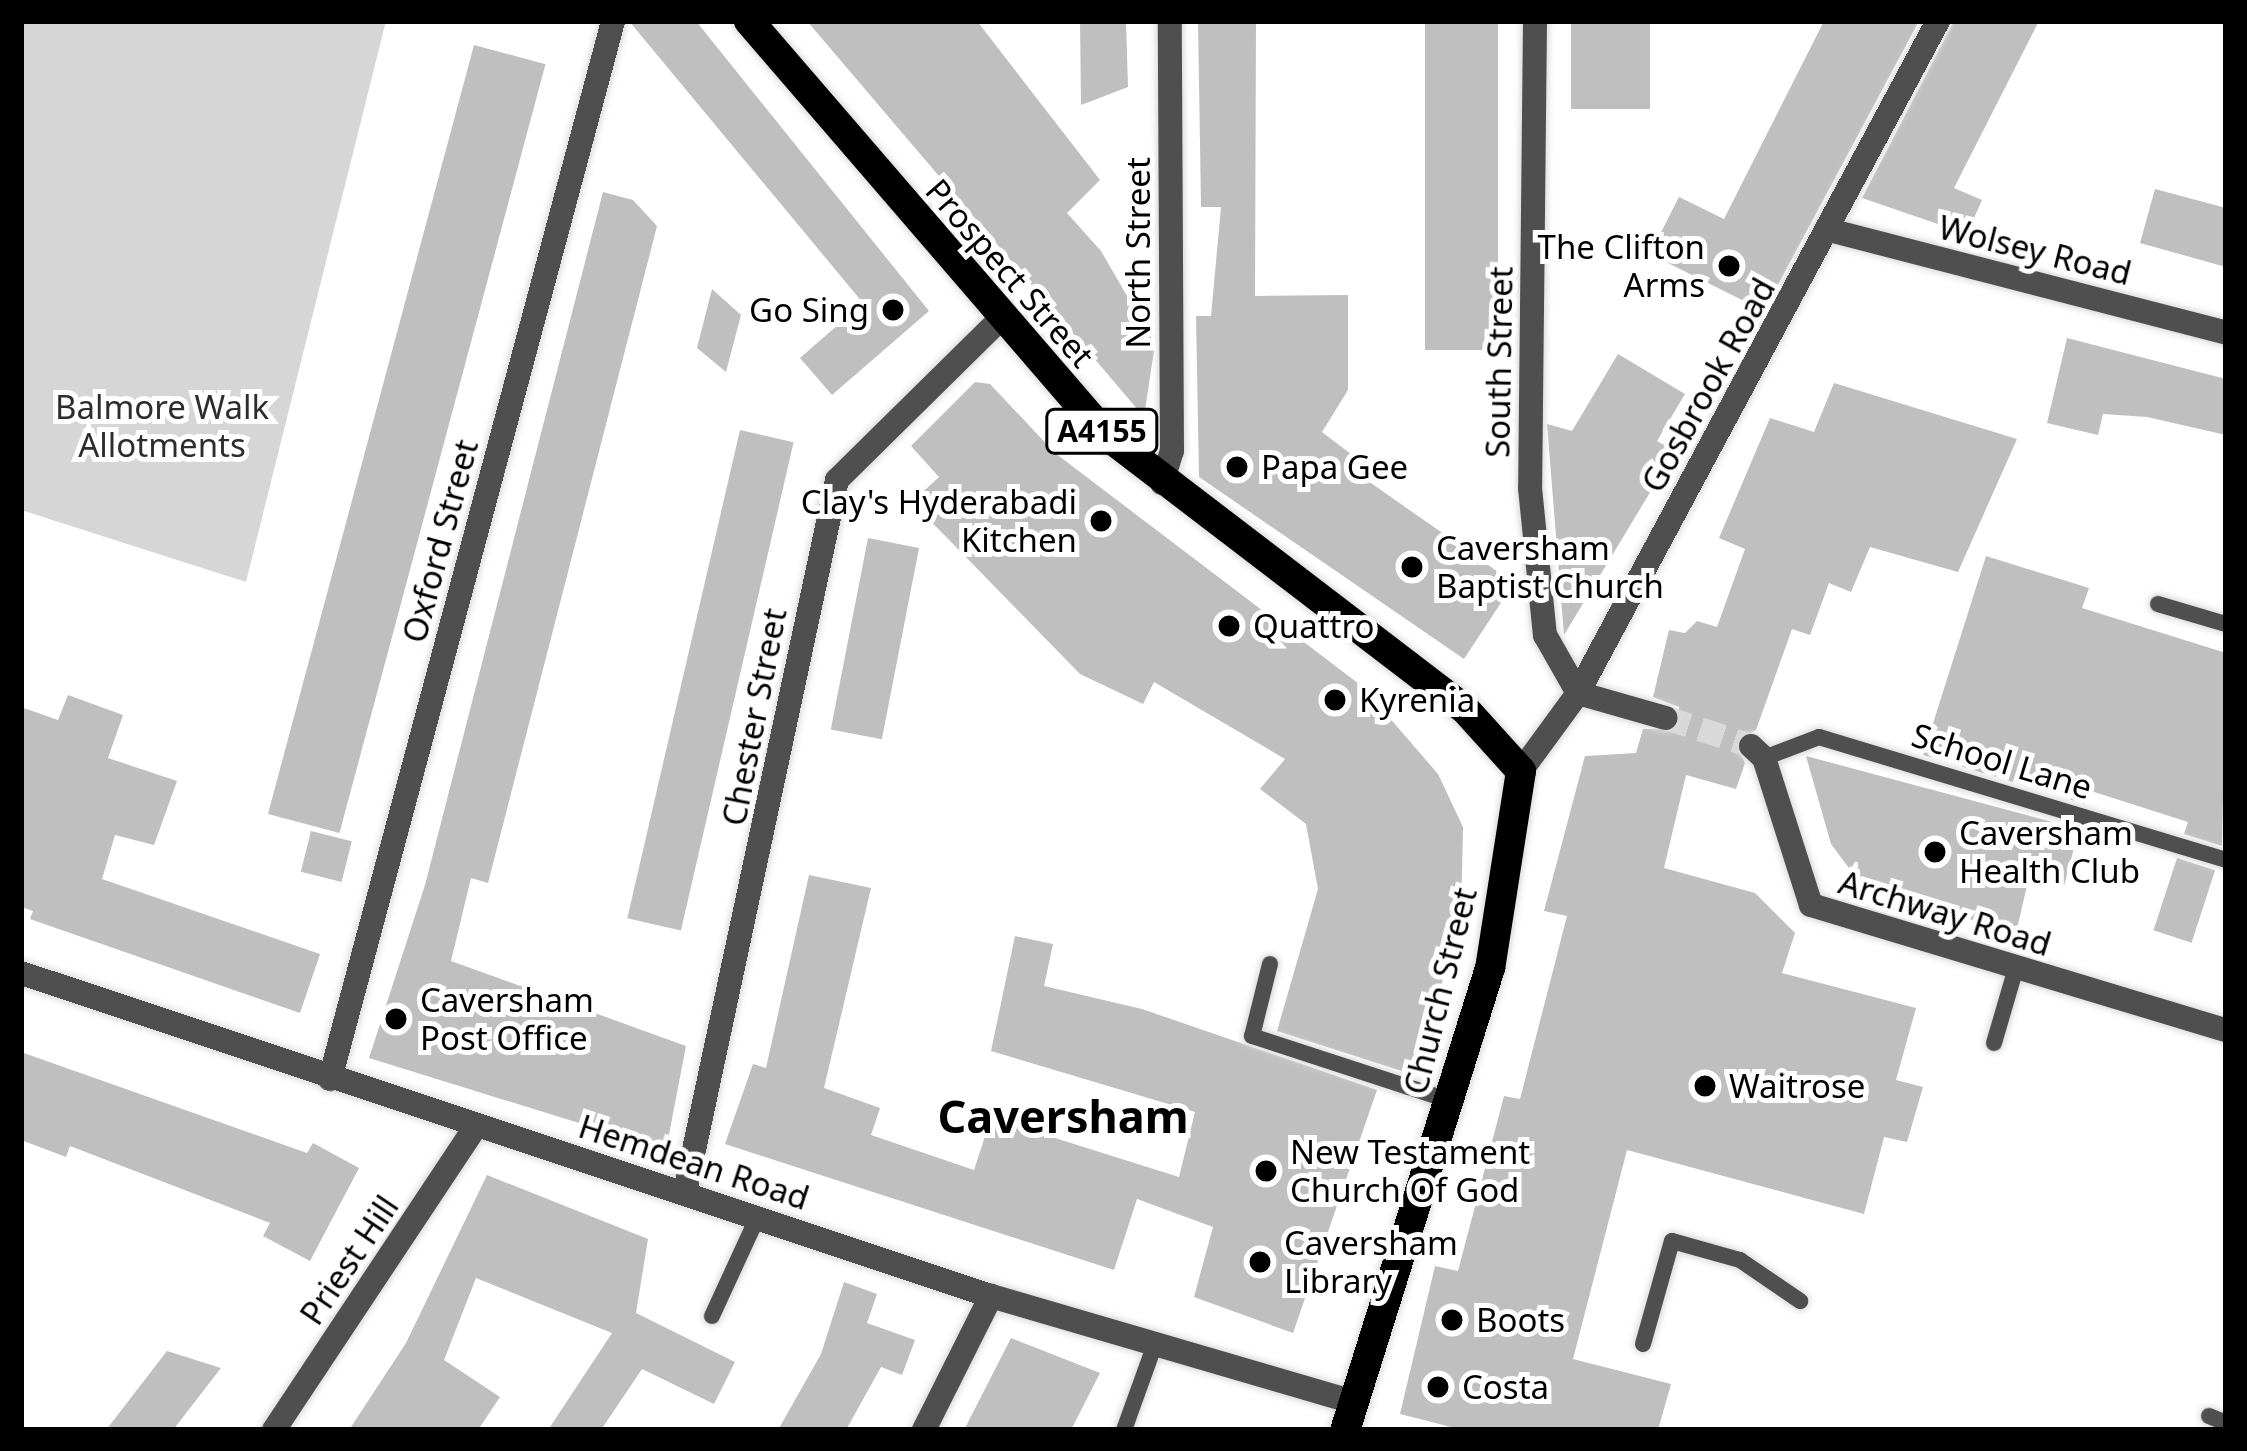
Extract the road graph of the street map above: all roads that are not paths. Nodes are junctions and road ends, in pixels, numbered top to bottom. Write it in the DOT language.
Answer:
graph roads {
  1 [pos="613,21"];
  2 [pos="749,21"];
  3 [pos="1170,21"];
  4 [pos="1535,21"];
  5 [pos="1938,21"];
  6 [pos="1829,230"];
  7 [pos="1000,319"];
  8 [pos="2226,333"];
  9 [pos="1162,483"];
  10 [pos="2158,604"];
  11 [pos="2226,624"];
  12 [pos="1578,693"];
  13 [pos="1666,718"];
  14 [pos="1758,752"];
  15 [pos="1521,771"];
  16 [pos="2226,860"];
  17 [pos="1270,964"];
  18 [pos="2015,971"];
  19 [pos="21,973"];
  20 [pos="2226,1030"];
  21 [pos="1994,1043"];
  22 [pos="331,1079"];
  23 [pos="1450,1101"];
  24 [pos="476,1126"];
  25 [pos="685,1192"];
  26 [pos="758,1216"];
  27 [pos="991,1296"];
  28 [pos="1800,1301"];
  29 [pos="712,1316"];
  30 [pos="1155,1344"];
  31 [pos="1643,1344"];
  32 [pos="1348,1415"];
  33 [pos="274,1430"];
  34 [pos="923,1430"];
  35 [pos="1124,1430"];
  1 -- 22 [label="street, Oxford Street"];
  2 -- 7 [label="main road, Prospect Street / A4155"];
  3 -- 9 [label="street, North Street"];
  4 -- 12 [label="street, South Street"];
  5 -- 6 [label="street, Gosbrook Road"];
  6 -- 8 [label="street, Wolsey Road"];
  6 -- 12 [label="street, Gosbrook Road"];
  7 -- 9 [label="main road, Prospect Street / A4155"];
  7 -- 25 [label="street, Chester Street"];
  9 -- 15 [label="main road, Prospect Street / A4155"];
  10 -- 11 [label="lane"];
  12 -- 13 [label="street"];
  12 -- 15 [label="street, Gosbrook Road"];
  14 -- 16 [label="lane, School Lane"];
  14 -- 18 [label="street, Archway Road"];
  15 -- 23 [label="main road, Church Street"];
  17 -- 23 [label="lane"];
  18 -- 20 [label="street, Archway Road"];
  18 -- 21 [label="lane"];
  19 -- 22 [label="street, Hemdean Road"];
  22 -- 24 [label="street, Hemdean Road"];
  23 -- 32 [label="main road, Church Street"];
  24 -- 25 [label="street, Hemdean Road"];
  24 -- 33 [label="street, Priest Hill"];
  25 -- 26 [label="street, Hemdean Road"];
  26 -- 27 [label="street, Hemdean Road"];
  26 -- 29 [label="lane"];
  27 -- 30 [label="street, Hemdean Road"];
  27 -- 34 [label="street"];
  28 -- 31 [label="lane"];
  30 -- 32 [label="street, Hemdean Road"];
  30 -- 35 [label="lane"];
}
